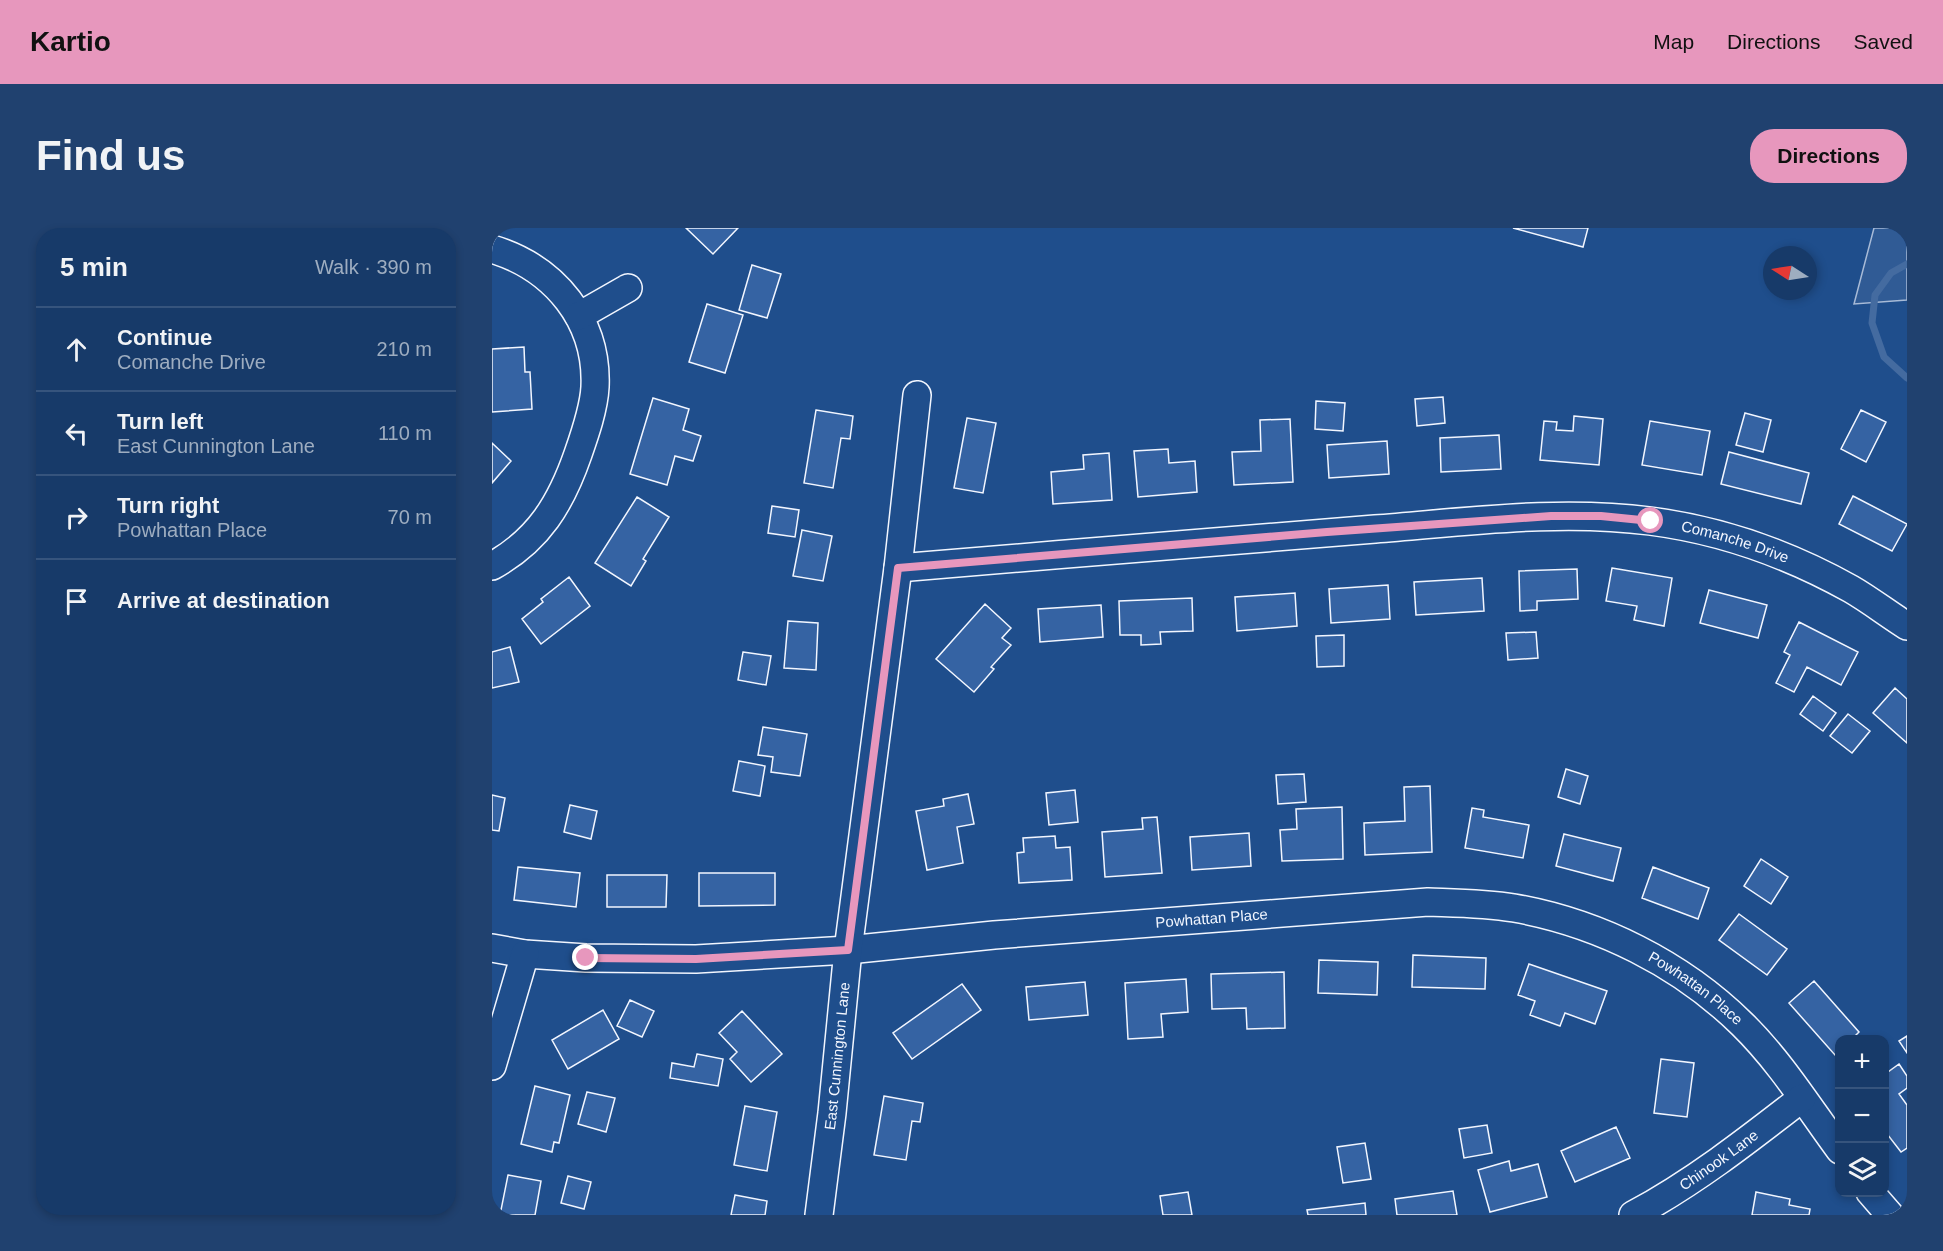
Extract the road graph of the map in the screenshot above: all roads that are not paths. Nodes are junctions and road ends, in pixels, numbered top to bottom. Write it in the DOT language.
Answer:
graph roads {
  1 [pos="492,249"];
  2 [pos="628,288"];
  3 [pos="579,316"];
  4 [pos="916,394"];
  5 [pos="492,566"];
  6 [pos="898,568"];
  7 [pos="1907,626"];
  8 [pos="492,948"];
  9 [pos="848,950"];
  10 [pos="525,954"];
  11 [pos="492,1066"];
  12 [pos="1802,1098"];
  13 [pos="1835,1144"];
  14 [pos="1874,1197"];
  15 [pos="819,1215"];
  16 [pos="1633,1215"];
  17 [pos="1890,1215"];
  1 -- 3 [label="street"];
  2 -- 3 [label="street"];
  3 -- 5 [label="street"];
  4 -- 6 [label="street, East Cunnington Lane"];
  6 -- 7 [label="street, Comanche Drive"];
  6 -- 9 [label="street, East Cunnington Lane"];
  8 -- 10 [label="street, Powhattan Place"];
  9 -- 10 [label="street, Powhattan Place"];
  9 -- 12 [label="street, Powhattan Place"];
  9 -- 15 [label="street, East Cunnington Lane"];
  10 -- 11 [label="street"];
  12 -- 13 [label="street, Powhattan Place"];
  12 -- 16 [label="street, Chinook Lane"];
  14 -- 17 [label="street"];
}
